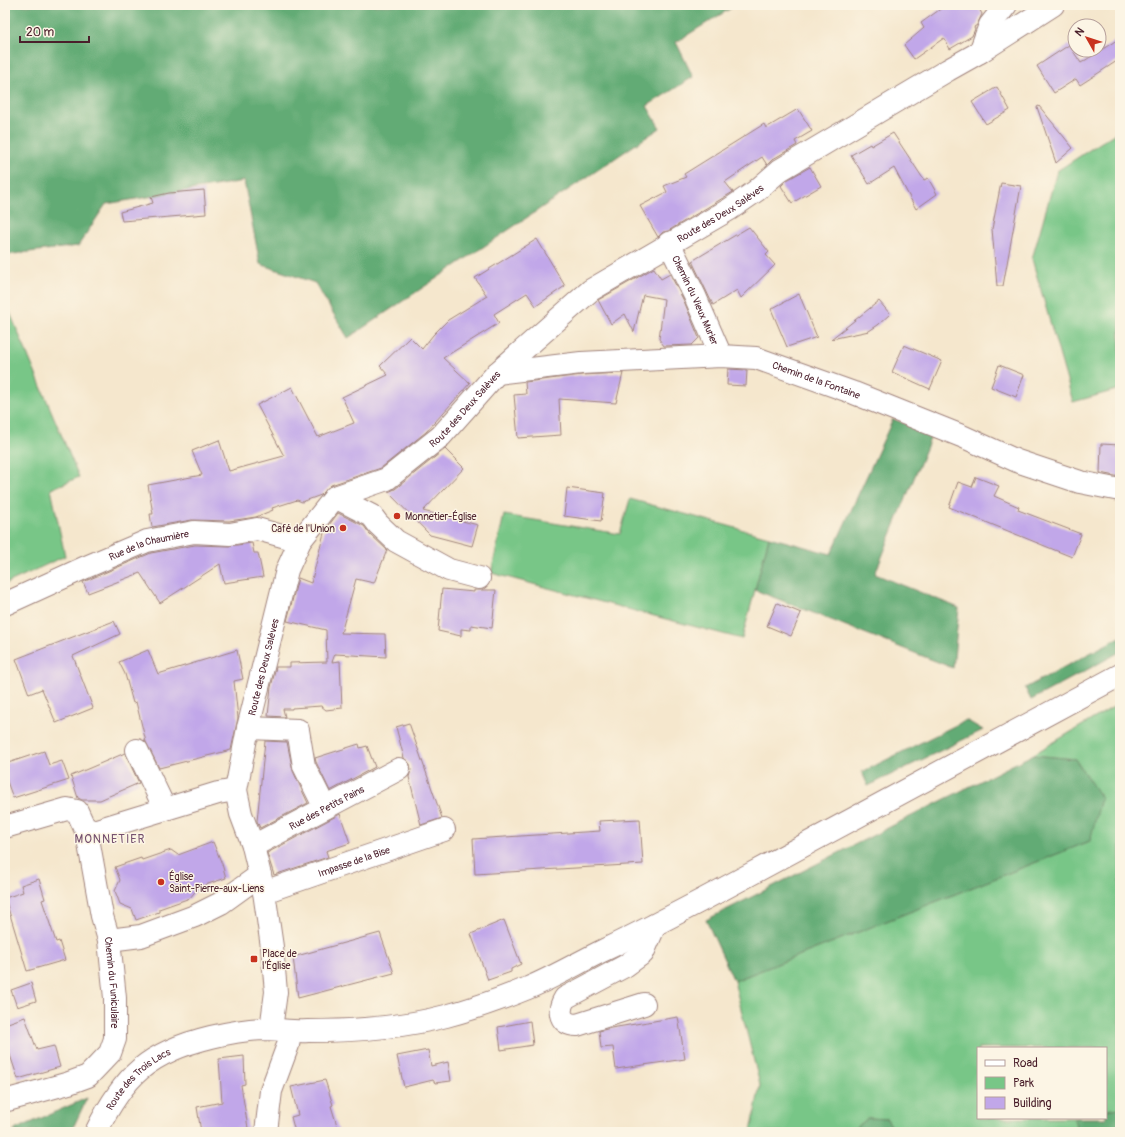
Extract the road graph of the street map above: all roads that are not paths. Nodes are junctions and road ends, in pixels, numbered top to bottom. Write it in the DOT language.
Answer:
graph roads {
  1 [pos="1006,5"];
  2 [pos="1054,5"];
  3 [pos="980,52"];
  4 [pos="669,244"];
  5 [pos="721,356"];
  6 [pos="497,373"];
  7 [pos="1120,490"];
  8 [pos="335,497"];
  9 [pos="300,541"];
  10 [pos="479,578"];
  11 [pos="5,604"];
  12 [pos="1120,675"];
  13 [pos="248,728"];
  14 [pos="137,750"];
  15 [pos="399,769"];
  16 [pos="236,790"];
  17 [pos="325,808"];
  18 [pos="166,809"];
  19 [pos="5,827"];
  20 [pos="444,830"];
  21 [pos="87,833"];
  22 [pos="254,846"];
  23 [pos="262,884"];
  24 [pos="655,925"];
  25 [pos="109,940"];
  26 [pos="644,1004"];
  27 [pos="280,1030"];
  28 [pos="8,1100"];
  29 [pos="96,1132"];
  30 [pos="266,1132"];
  1 -- 3 [label="street"];
  2 -- 3 [label="street, Route des Deux Salèves"];
  3 -- 4 [label="street, Route des Deux Salèves"];
  4 -- 5 [label="street, Chemin du Vieux Murier"];
  4 -- 6 [label="street, Route des Deux Salèves"];
  5 -- 6 [label="street, Chemin de la Fontaine"];
  5 -- 7 [label="street, Chemin de la Fontaine"];
  6 -- 8 [label="street, Route des Deux Salèves"];
  8 -- 9 [label="street, Route des Deux Salèves"];
  8 -- 10 [label="street"];
  9 -- 11 [label="street, Rue de la Chaumière"];
  9 -- 13 [label="street, Route des Deux Salèves"];
  12 -- 24 [label="street, Route des Trois Lacs"];
  13 -- 16 [label="street, Route des Deux Salèves"];
  13 -- 17 [label="street"];
  14 -- 18 [label="street"];
  15 -- 17 [label="street, Rue des Petits Pains"];
  16 -- 18 [label="street"];
  16 -- 22 [label="street, Route des Deux Salèves"];
  17 -- 22 [label="street, Rue des Petits Pains"];
  18 -- 21 [label="street"];
  19 -- 21 [label="street, Chemin du Funiculaire"];
  20 -- 23 [label="street, Impasse de la Bise"];
  21 -- 25 [label="street, Chemin du Funiculaire"];
  22 -- 23 [label="street, Route des Deux Salèves"];
  23 -- 25 [label="street, Impasse de la Bise"];
  23 -- 27 [label="street, Route des Deux Salèves"];
  24 -- 26 [label="street"];
  24 -- 27 [label="street, Route des Trois Lacs"];
  25 -- 28 [label="street, Chemin du Funiculaire"];
  27 -- 29 [label="street, Route des Trois Lacs"];
  27 -- 30 [label="street, Route des Deux Salèves"];
}
